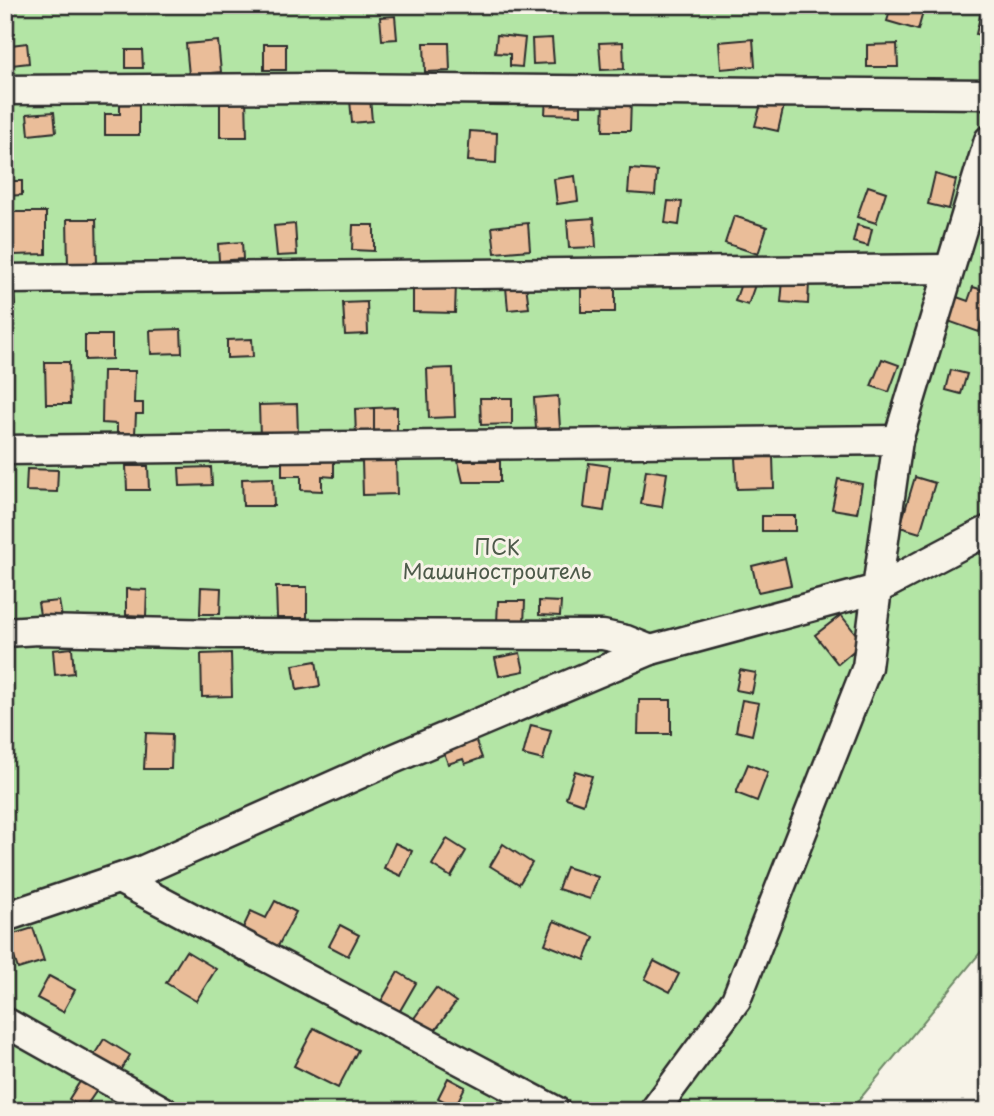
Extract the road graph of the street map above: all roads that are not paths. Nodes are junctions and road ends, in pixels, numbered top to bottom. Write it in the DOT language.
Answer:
graph roads {
  1 [pos="5,90"];
  2 [pos="989,94"];
  3 [pos="989,140"];
  4 [pos="949,270"];
  5 [pos="5,279"];
  6 [pos="898,440"];
  7 [pos="5,450"];
  8 [pos="989,530"];
  9 [pos="877,589"];
  10 [pos="5,632"];
  11 [pos="651,650"];
  12 [pos="119,879"];
  13 [pos="5,917"];
  14 [pos="5,1022"];
  15 [pos="163,1111"];
  16 [pos="556,1111"];
  17 [pos="654,1111"];
  1 -- 2 [label="street"];
  3 -- 4 [label="street"];
  4 -- 5 [label="street"];
  4 -- 6 [label="street"];
  6 -- 7 [label="street"];
  6 -- 9 [label="street"];
  8 -- 9 [label="street"];
  9 -- 11 [label="street"];
  9 -- 17 [label="street"];
  10 -- 11 [label="street"];
  11 -- 12 [label="street"];
  12 -- 13 [label="street"];
  12 -- 16 [label="street"];
  14 -- 15 [label="street"];
}
